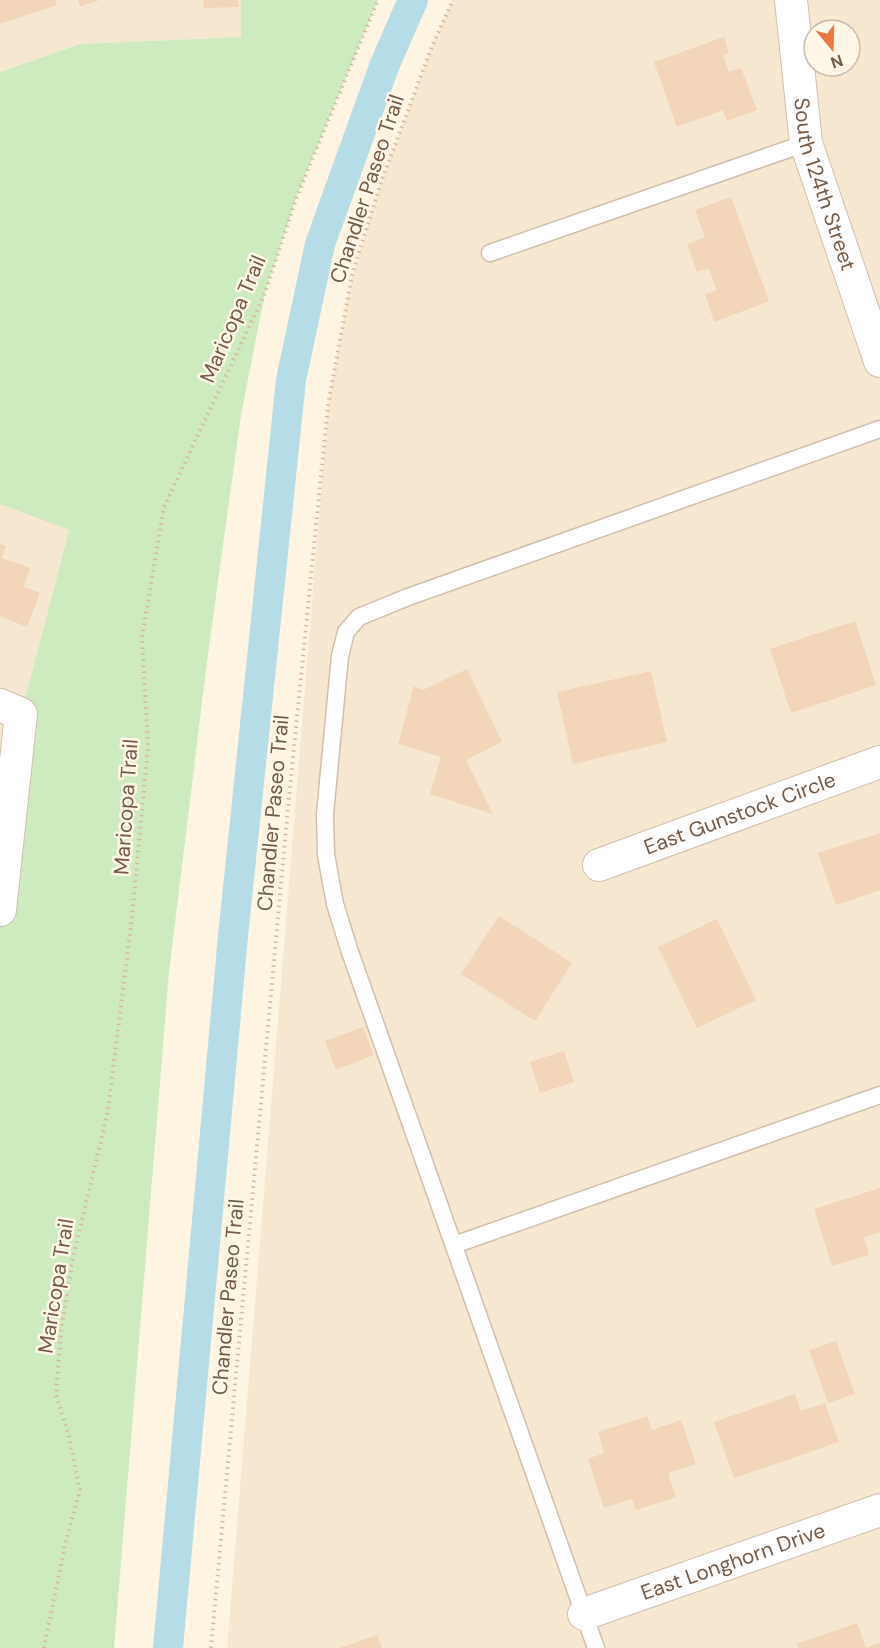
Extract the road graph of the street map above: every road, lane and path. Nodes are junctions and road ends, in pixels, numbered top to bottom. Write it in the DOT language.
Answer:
graph roads {
  1 [pos="378,0"];
  2 [pos="453,0"];
  3 [pos="790,0"];
  4 [pos="806,143"];
  5 [pos="490,253"];
  6 [pos="877,343"];
  7 [pos="880,429"];
  8 [pos="10,710"];
  9 [pos="880,762"];
  10 [pos="599,865"];
  11 [pos="0,909"];
  12 [pos="880,1095"];
  13 [pos="454,1245"];
  14 [pos="880,1510"];
  15 [pos="584,1614"];
  16 [pos="44,1648"];
  17 [pos="211,1648"];
  18 [pos="596,1648"];
  1 -- 16 [label="path, Maricopa Trail"];
  2 -- 17 [label="path, Chandler Paseo Trail"];
  3 -- 4 [label="street, South 124th Street"];
  4 -- 5 [label="lane"];
  4 -- 6 [label="street, South 124th Street"];
  7 -- 13 [label="lane"];
  8 -- 11 [label="street"];
  9 -- 10 [label="street, East Gunstock Circle"];
  12 -- 13 [label="lane"];
  13 -- 15 [label="lane"];
  14 -- 15 [label="street, East Longhorn Drive"];
  15 -- 18 [label="lane"];
}
